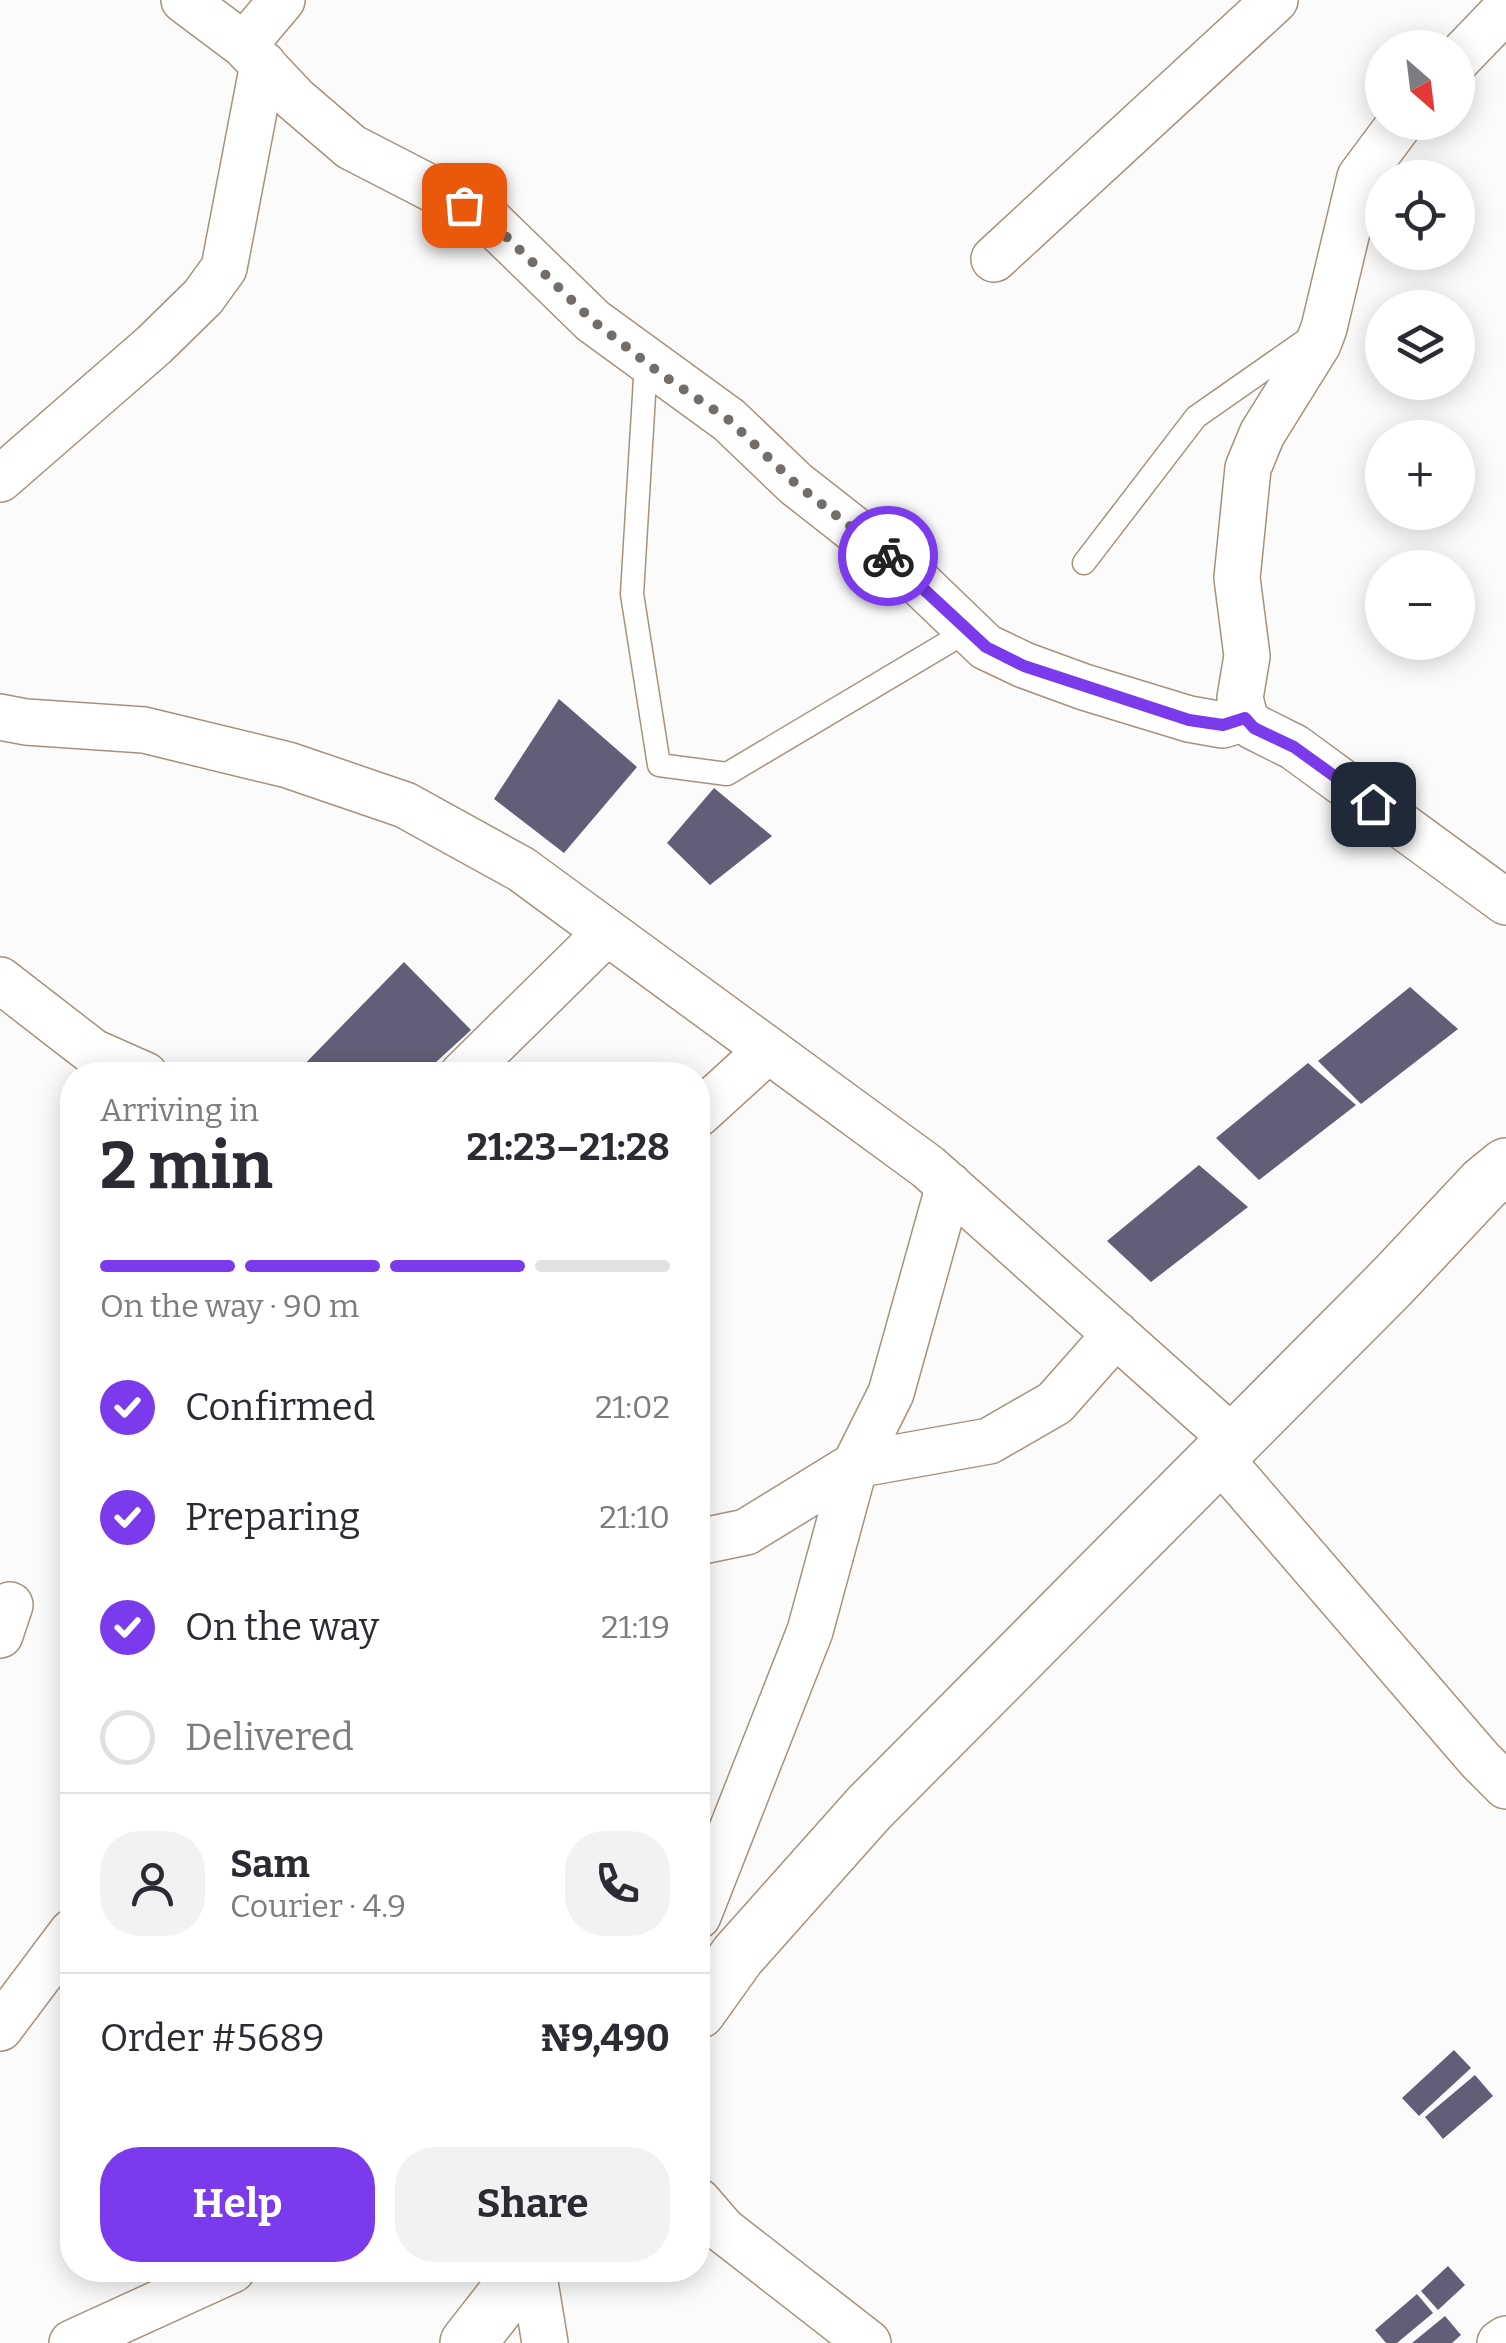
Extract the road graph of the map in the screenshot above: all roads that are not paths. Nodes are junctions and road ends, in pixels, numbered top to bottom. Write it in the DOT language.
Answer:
graph roads {
  1 [pos="184,0"];
  2 [pos="282,0"];
  3 [pos="1275,0"];
  4 [pos="1506,10"];
  5 [pos="1475,41"];
  6 [pos="254,54"];
  7 [pos="1387,140"];
  8 [pos="994,259"];
  9 [pos="1324,328"];
  10 [pos="646,362"];
  11 [pos="0,479"];
  12 [pos="1084,563"];
  13 [pos="968,630"];
  14 [pos="0,717"];
  15 [pos="1245,718"];
  16 [pos="1506,902"];
  17 [pos="607,932"];
  18 [pos="0,980"];
  19 [pos="768,1050"];
  20 [pos="115,1062"];
  21 [pos="475,1062"];
  22 [pos="710,1103"];
  23 [pos="1506,1166"];
  24 [pos="949,1185"];
  25 [pos="1116,1334"];
  26 [pos="1226,1447"];
  27 [pos="855,1465"];
  28 [pos="710,1540"];
  29 [pos="1505,1784"];
  30 [pos="710,1885"];
  31 [pos="60,1948"];
  32 [pos="710,1994"];
  33 [pos="0,2028"];
  34 [pos="710,2215"];
  35 [pos="206,2282"];
  36 [pos="519,2282"];
  37 [pos="532,2282"];
  38 [pos="72,2343"];
  39 [pos="468,2343"];
  40 [pos="545,2343"];
  41 [pos="868,2343"];
  1 -- 6 [label="street"];
  2 -- 6 [label="street"];
  3 -- 8 [label="street"];
  4 -- 5 [label="street"];
  6 -- 10 [label="street"];
  6 -- 11 [label="street"];
  7 -- 9 [label="street"];
  9 -- 12 [label="lane"];
  9 -- 15 [label="street"];
  10 -- 13 [label="street"];
  10 -- 13 [label="lane"];
  13 -- 15 [label="street"];
  14 -- 17 [label="street"];
  15 -- 16 [label="street"];
  17 -- 19 [label="street"];
  17 -- 21 [label="street"];
  18 -- 20 [label="street"];
  19 -- 22 [label="street"];
  19 -- 24 [label="street"];
  23 -- 26 [label="street"];
  24 -- 25 [label="street"];
  24 -- 27 [label="street"];
  25 -- 26 [label="street"];
  25 -- 27 [label="street"];
  26 -- 29 [label="street"];
  26 -- 32 [label="street"];
  27 -- 28 [label="street"];
  27 -- 30 [label="street"];
  31 -- 33 [label="street"];
  34 -- 41 [label="street"];
  35 -- 38 [label="street"];
  36 -- 39 [label="street"];
  37 -- 40 [label="street"];
}
